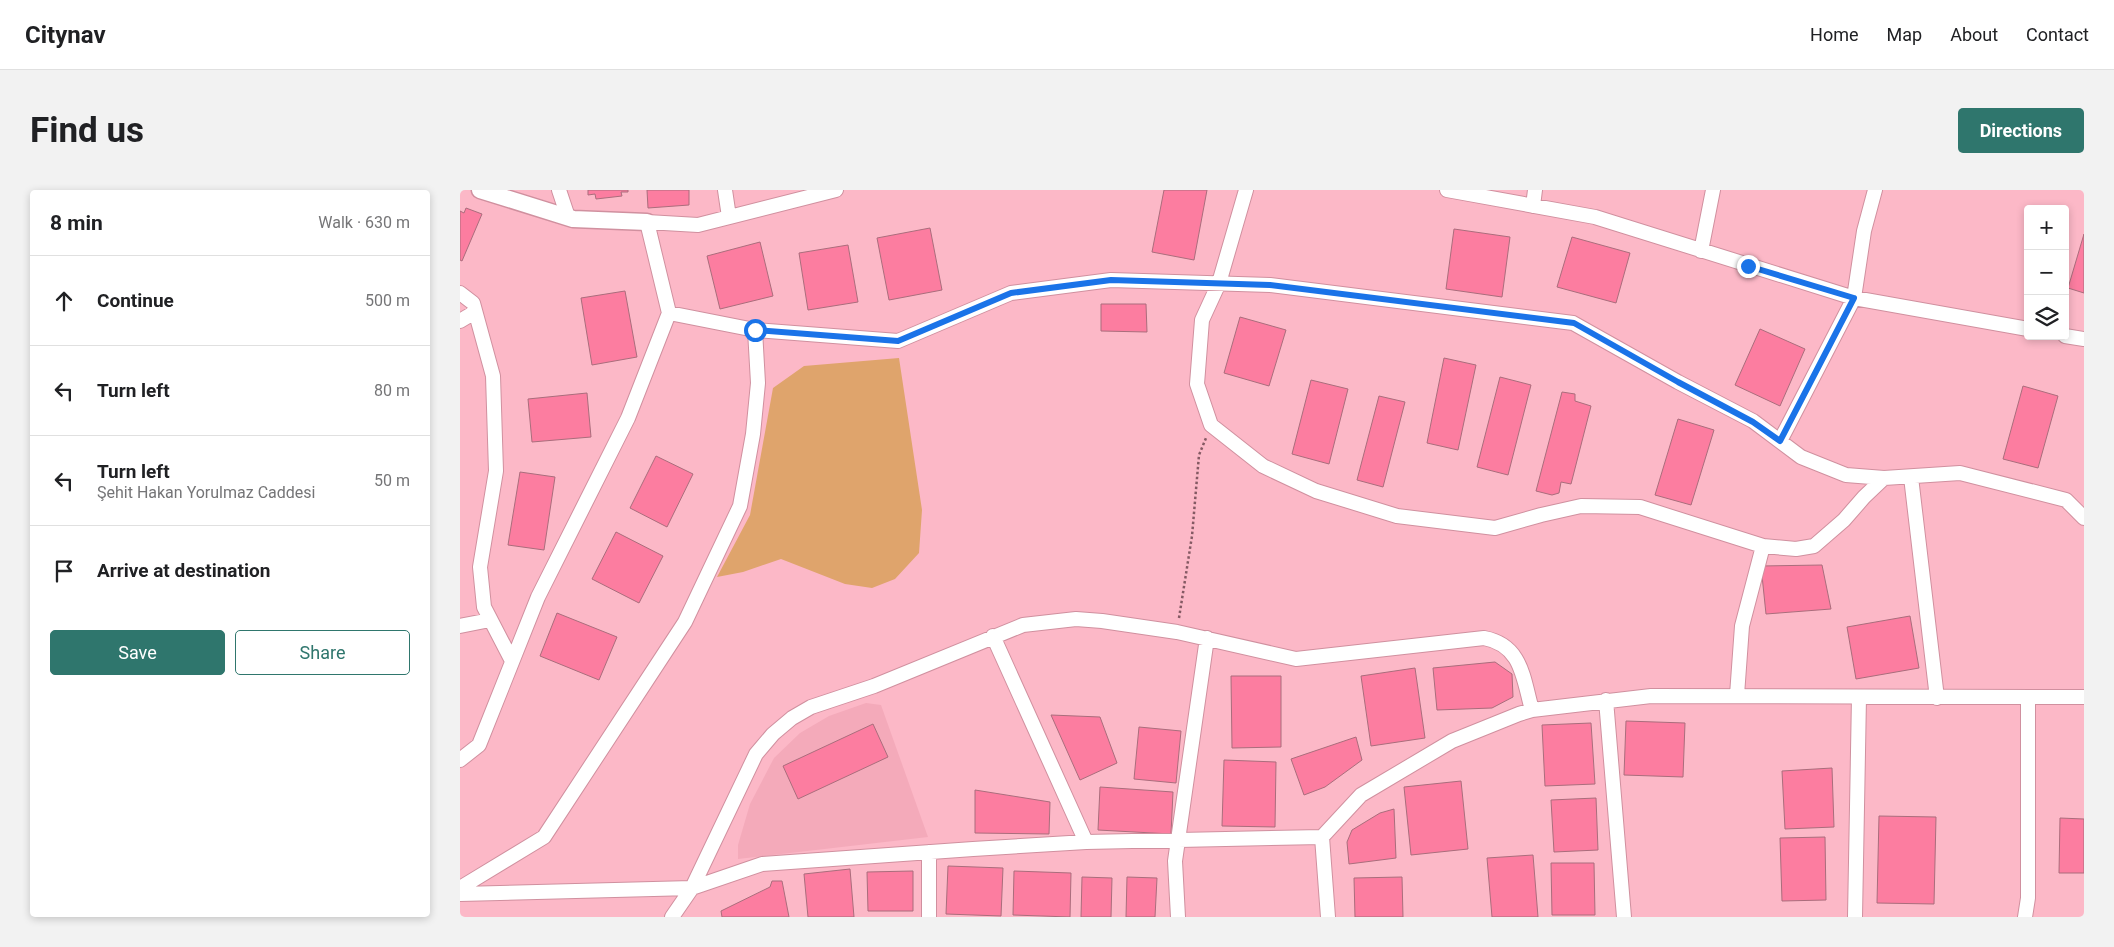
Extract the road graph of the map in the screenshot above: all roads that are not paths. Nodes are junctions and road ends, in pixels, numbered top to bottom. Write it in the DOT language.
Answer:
graph roads {
  1 [pos="480,190"];
  2 [pos="559,190"];
  3 [pos="725,190"];
  4 [pos="836,190"];
  5 [pos="1246,190"];
  6 [pos="1447,190"];
  7 [pos="1535,190"];
  8 [pos="1712,190"];
  9 [pos="1875,190"];
  10 [pos="1533,206"];
  11 [pos="568,217"];
  12 [pos="729,217"];
  13 [pos="647,222"];
  14 [pos="1700,251"];
  15 [pos="1219,283"];
  16 [pos="460,292"];
  17 [pos="1854,298"];
  18 [pos="475,312"];
  19 [pos="669,313"];
  20 [pos="460,321"];
  21 [pos="2024,328"];
  22 [pos="755,330"];
  23 [pos="2069,337"];
  24 [pos="2084,339"];
  25 [pos="1780,441"];
  26 [pos="1911,477"];
  27 [pos="1884,478"];
  28 [pos="2084,518"];
  29 [pos="1763,546"];
  30 [pos="490,620"];
  31 [pos="460,626"];
  32 [pos="992,636"];
  33 [pos="1207,638"];
  34 [pos="511,659"];
  35 [pos="1737,695"];
  36 [pos="1859,697"];
  37 [pos="2028,697"];
  38 [pos="2084,697"];
  39 [pos="1937,698"];
  40 [pos="1606,700"];
  41 [pos="1532,710"];
  42 [pos="460,760"];
  43 [pos="1322,837"];
  44 [pos="1178,840"];
  45 [pos="1086,842"];
  46 [pos="929,852"];
  47 [pos="460,888"];
  48 [pos="692,888"];
  49 [pos="460,894"];
  50 [pos="672,917"];
  51 [pos="929,917"];
  52 [pos="1178,917"];
  53 [pos="1328,917"];
  54 [pos="1624,917"];
  55 [pos="1855,917"];
  56 [pos="2025,917"];
  1 -- 11 [label="street"];
  2 -- 11 [label="street"];
  3 -- 12 [label="street"];
  4 -- 12 [label="street"];
  5 -- 15 [label="street"];
  6 -- 10 [label="street"];
  7 -- 10 [label="street"];
  8 -- 14 [label="street"];
  9 -- 17 [label="street"];
  10 -- 14 [label="street"];
  11 -- 13 [label="street"];
  12 -- 13 [label="street"];
  13 -- 19 [label="street"];
  14 -- 17 [label="street"];
  15 -- 22 [label="street"];
  15 -- 25 [label="street"];
  15 -- 29 [label="street"];
  16 -- 18 [label="street"];
  17 -- 21 [label="street"];
  17 -- 25 [label="street"];
  18 -- 20 [label="street"];
  18 -- 30 [label="street"];
  19 -- 22 [label="street"];
  19 -- 34 [label="street"];
  22 -- 47 [label="street"];
  23 -- 24 [label="street"];
  25 -- 27 [label="street"];
  26 -- 27 [label="street"];
  26 -- 28 [label="street"];
  26 -- 39 [label="street"];
  27 -- 29 [label="street"];
  29 -- 35 [label="street"];
  30 -- 31 [label="street"];
  30 -- 34 [label="street"];
  32 -- 33 [label="street"];
  32 -- 45 [label="street"];
  32 -- 48 [label="street"];
  33 -- 41 [label="street"];
  33 -- 44 [label="street"];
  34 -- 42 [label="street"];
  35 -- 36 [label="street"];
  35 -- 40 [label="street"];
  36 -- 39 [label="street"];
  36 -- 55 [label="street"];
  37 -- 38 [label="street"];
  37 -- 39 [label="street"];
  37 -- 56 [label="street"];
  40 -- 41 [label="street"];
  40 -- 54 [label="street"];
  41 -- 43 [label="street"];
  43 -- 44 [label="street"];
  43 -- 53 [label="street"];
  44 -- 45 [label="street"];
  44 -- 52 [label="street"];
  45 -- 46 [label="street"];
  46 -- 48 [label="street"];
  46 -- 51 [label="street"];
  48 -- 49 [label="street"];
  48 -- 50 [label="street"];
}
